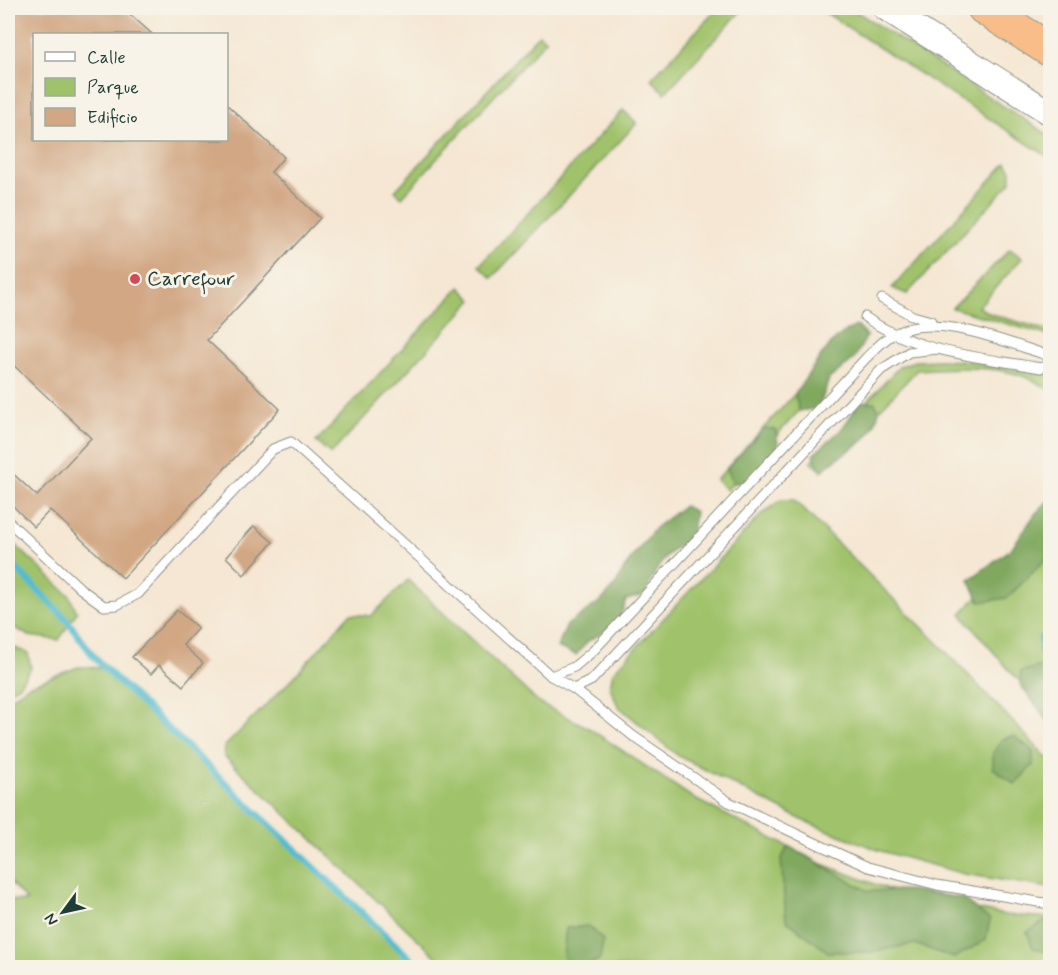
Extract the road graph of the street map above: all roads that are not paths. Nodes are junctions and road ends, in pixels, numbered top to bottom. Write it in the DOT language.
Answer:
graph roads {
  1 [pos="885,8"];
  2 [pos="984,8"];
  3 [pos="1050,50"];
  4 [pos="1050,113"];
  5 [pos="882,299"];
  6 [pos="865,317"];
  7 [pos="953,328"];
  8 [pos="893,334"];
  9 [pos="938,349"];
  10 [pos="1050,356"];
  11 [pos="1050,364"];
  12 [pos="8,521"];
  13 [pos="551,676"];
  14 [pos="574,689"];
  15 [pos="1050,904"];
  1 -- 4 [label="street"];
  2 -- 3 [label="highway"];
  5 -- 7 [label="lane"];
  6 -- 8 [label="lane"];
  7 -- 8 [label="lane"];
  7 -- 10 [label="lane"];
  8 -- 9 [label="lane"];
  8 -- 13 [label="lane"];
  9 -- 11 [label="lane"];
  9 -- 14 [label="lane"];
  12 -- 13 [label="lane"];
  13 -- 14 [label="lane"];
  14 -- 15 [label="lane"];
}
